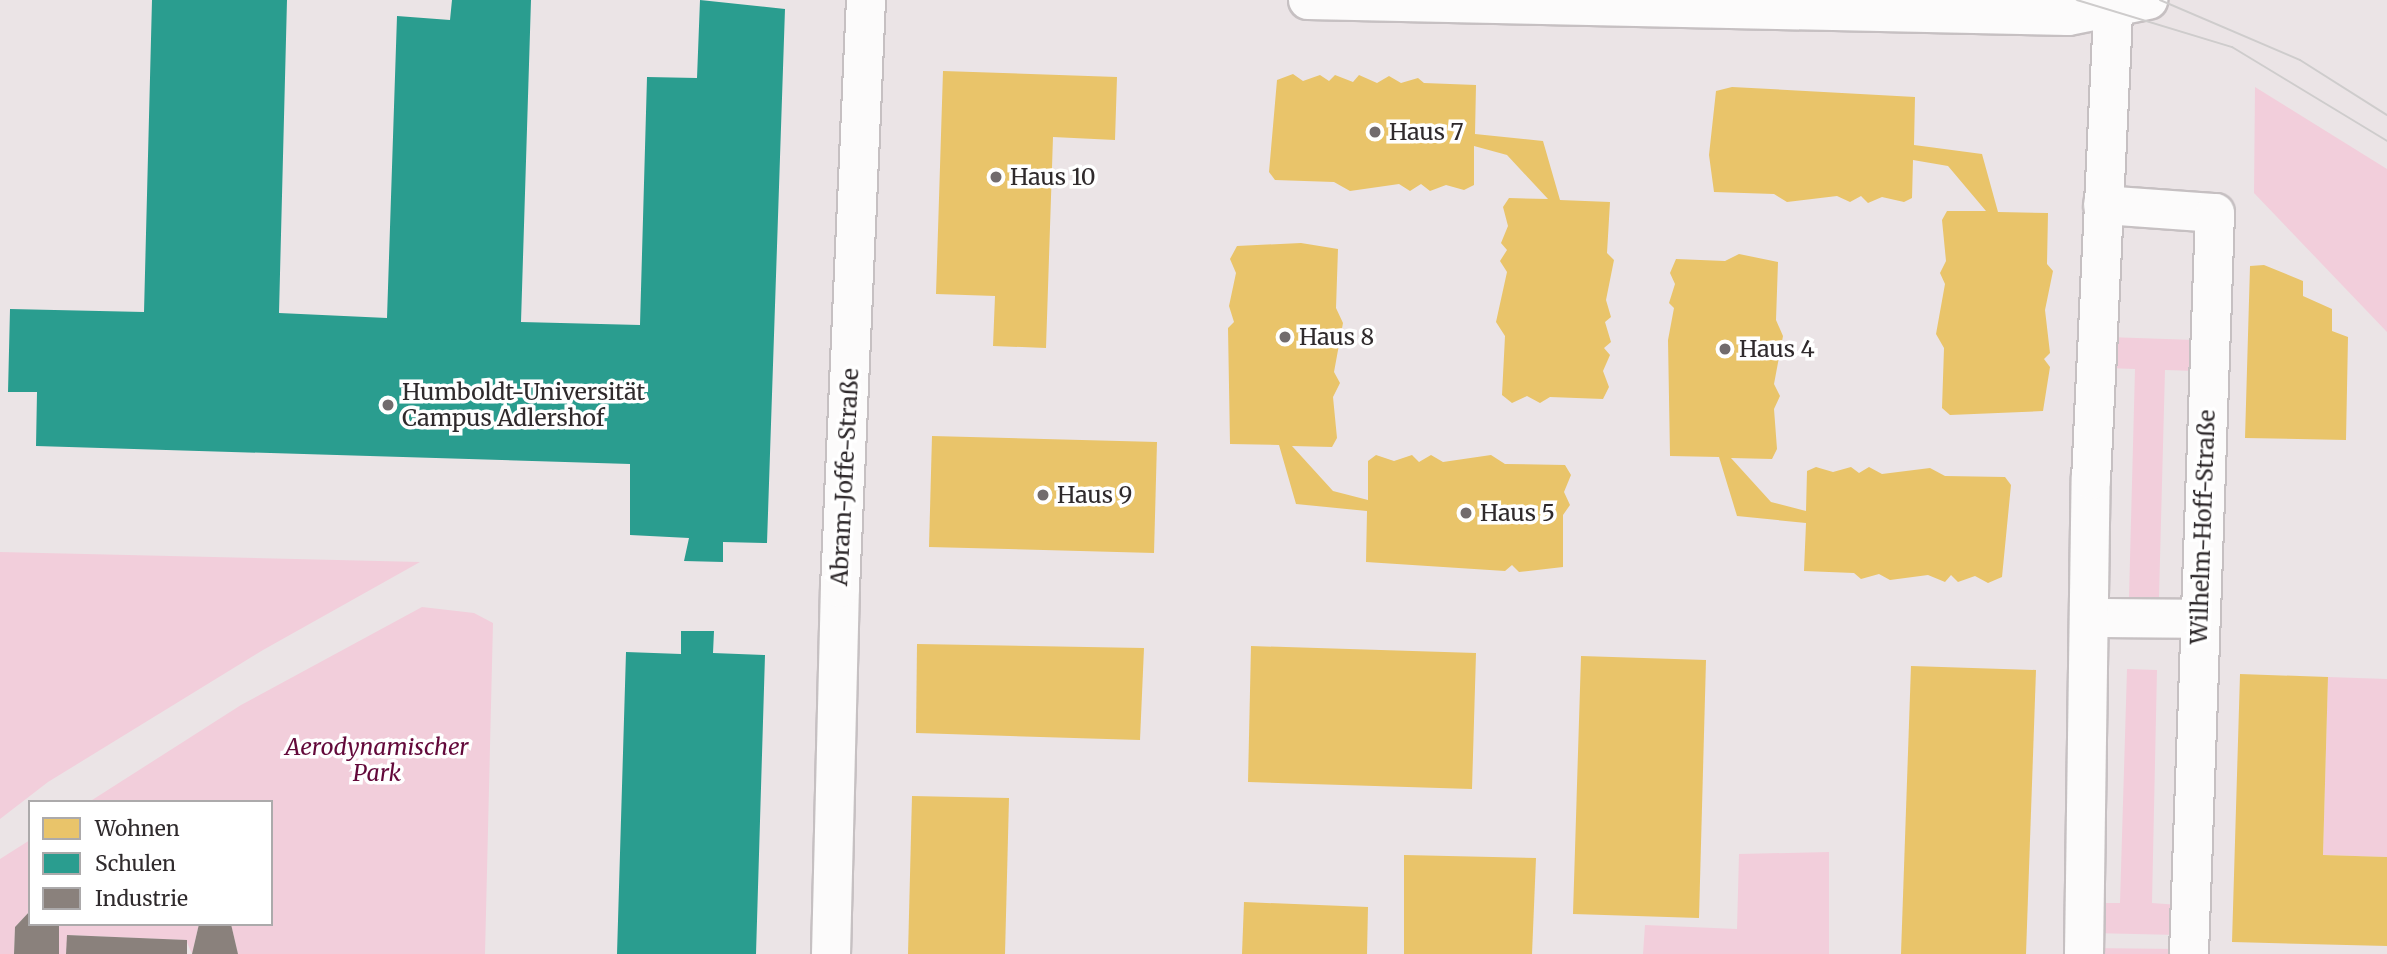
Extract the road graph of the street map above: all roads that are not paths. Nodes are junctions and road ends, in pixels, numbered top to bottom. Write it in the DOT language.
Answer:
graph roads {
  1 [pos="866,0"];
  2 [pos="1308,0"];
  3 [pos="2125,4"];
  4 [pos="2103,205"];
  5 [pos="2091,618"];
  6 [pos="2200,620"];
  7 [pos="831,954"];
  8 [pos="2084,954"];
  9 [pos="2189,954"];
  1 -- 7 [label="street, Abram-Joffe-Straße"];
  2 -- 3 [label="street"];
  3 -- 4 [label="street"];
  4 -- 5 [label="street"];
  4 -- 6 [label="street, Wilhelm-Hoff-Straße"];
  5 -- 6 [label="street"];
  5 -- 8 [label="street"];
  6 -- 9 [label="street, Wilhelm-Hoff-Straße"];
}
